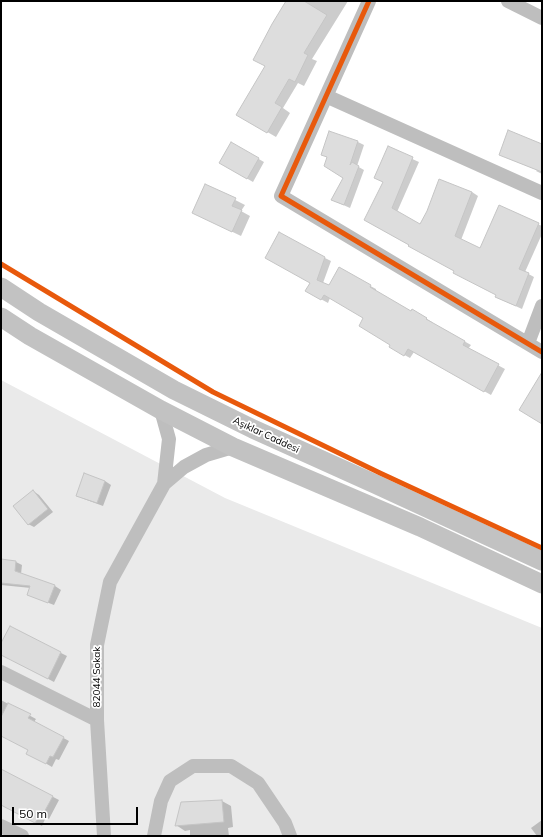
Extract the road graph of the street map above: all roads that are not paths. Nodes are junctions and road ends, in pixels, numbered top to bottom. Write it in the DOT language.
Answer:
graph roads {
  1 [pos="368,1"];
  2 [pos="508,1"];
  3 [pos="542,18"];
  4 [pos="326,96"];
  5 [pos="542,193"];
  6 [pos="1,287"];
  7 [pos="542,306"];
  8 [pos="1,317"];
  9 [pos="528,343"];
  10 [pos="542,352"];
  11 [pos="161,410"];
  12 [pos="233,447"];
  13 [pos="164,484"];
  14 [pos="542,561"];
  15 [pos="542,584"];
  16 [pos="1,672"];
  17 [pos="97,720"];
  18 [pos="1,826"];
  19 [pos="22,836"];
  20 [pos="104,836"];
  21 [pos="154,836"];
  22 [pos="290,836"];
  1 -- 4 [label="street"];
  2 -- 3 [label="street"];
  4 -- 5 [label="street"];
  4 -- 9 [label="street"];
  6 -- 14 [label="main road, Aşıklar Caddesi"];
  7 -- 9 [label="street"];
  8 -- 11 [label="main road"];
  9 -- 10 [label="street"];
  11 -- 12 [label="main road"];
  11 -- 13 [label="street"];
  12 -- 13 [label="street"];
  12 -- 15 [label="main road"];
  13 -- 17 [label="street, 82044 Sokak"];
  16 -- 17 [label="street"];
  17 -- 20 [label="street, 82044 Sokak"];
  18 -- 19 [label="street"];
  21 -- 22 [label="street"];
}
